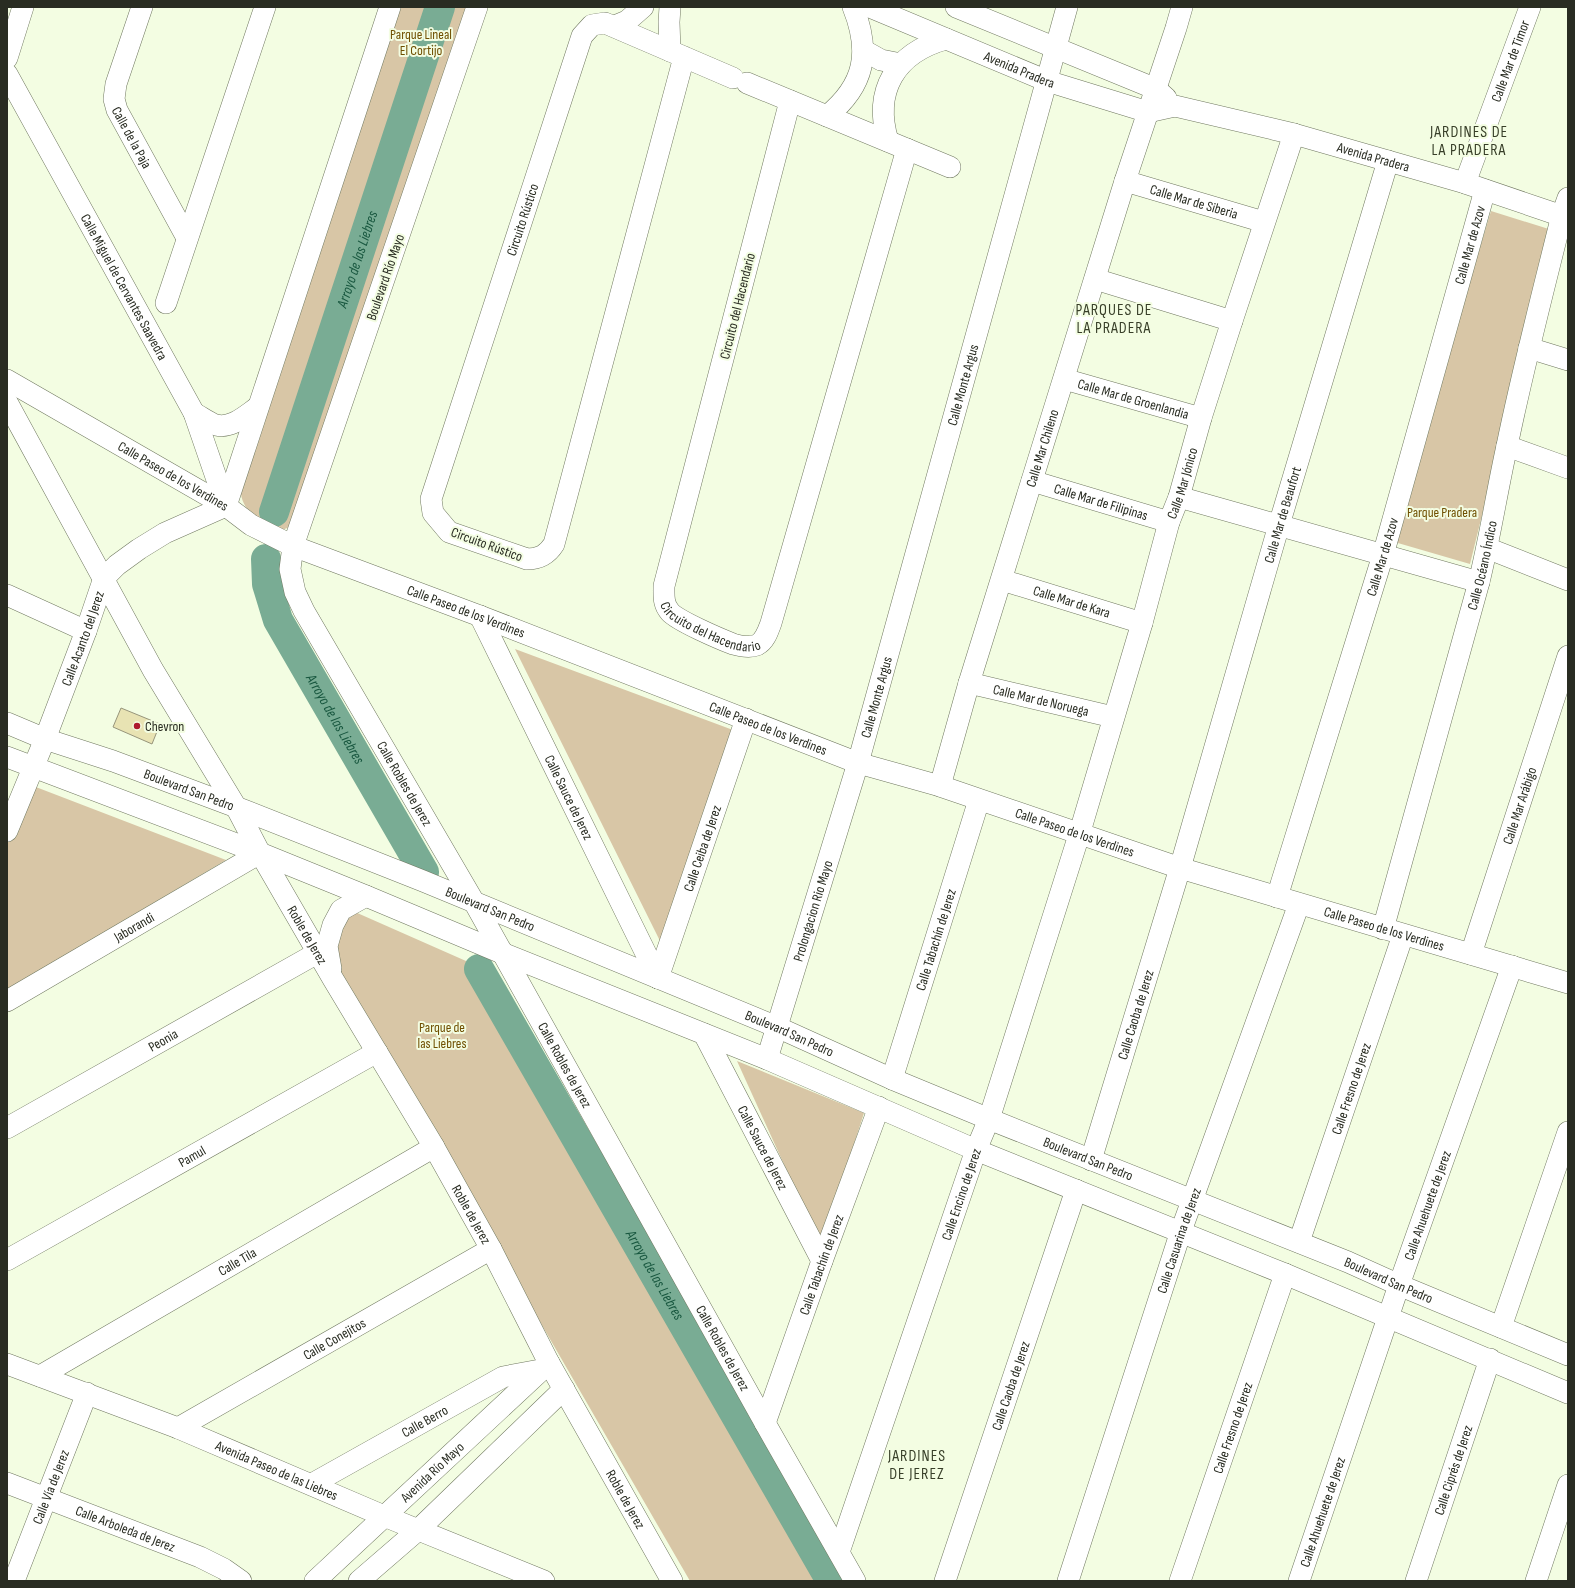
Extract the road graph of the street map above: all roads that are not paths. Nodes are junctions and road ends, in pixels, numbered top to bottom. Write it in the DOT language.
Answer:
graph roads {
  1 [pos="23,7"];
  2 [pos="142,7"];
  3 [pos="265,7"];
  4 [pos="390,7"];
  5 [pos="477,7"];
  6 [pos="643,7"];
  7 [pos="670,7"];
  8 [pos="852,7"];
  9 [pos="870,7"];
  10 [pos="1067,7"];
  11 [pos="1182,7"];
  12 [pos="1530,7"];
  13 [pos="967,10"];
  14 [pos="615,26"];
  15 [pos="946,39"];
  16 [pos="1056,48"];
  17 [pos="863,50"];
  18 [pos="677,54"];
  19 [pos="7,58"];
  20 [pos="901,64"];
  21 [pos="7,74"];
  22 [pos="1047,81"];
  23 [pos="1156,89"];
  24 [pos="790,101"];
  25 [pos="1175,106"];
  26 [pos="1148,112"];
  27 [pos="827,116"];
  28 [pos="1294,134"];
  29 [pos="888,141"];
  30 [pos="907,149"];
  31 [pos="1388,161"];
  32 [pos="950,167"];
  33 [pos="1125,181"];
  34 [pos="1465,183"];
  35 [pos="1485,190"];
  36 [pos="1566,210"];
  37 [pos="1264,222"];
  38 [pos="187,238"];
  39 [pos="1095,279"];
  40 [pos="166,303"];
  41 [pos="1232,321"];
  42 [pos="1529,348"];
  43 [pos="1568,360"];
  44 [pos="7,380"];
  45 [pos="1064,380"];
  46 [pos="7,402"];
  47 [pos="258,407"];
  48 [pos="194,412"];
  49 [pos="1202,418"];
  50 [pos="1507,446"];
  51 [pos="1568,468"];
  52 [pos="1032,481"];
  53 [pos="1179,497"];
  54 [pos="226,506"];
  55 [pos="1169,522"];
  56 [pos="1279,525"];
  57 [pos="285,543"];
  58 [pos="1487,548"];
  59 [pos="1383,555"];
  60 [pos="104,578"];
  61 [pos="1002,580"];
  62 [pos="1568,580"];
  63 [pos="1479,582"];
  64 [pos="7,596"];
  65 [pos="480,616"];
  66 [pos="1142,623"];
  67 [pos="86,631"];
  68 [pos="1568,656"];
  69 [pos="970,683"];
  70 [pos="1113,717"];
  71 [pos="746,719"];
  72 [pos="7,723"];
  73 [pos="45,738"];
  74 [pos="7,757"];
  75 [pos="858,763"];
  76 [pos="32,767"];
  77 [pos="940,786"];
  78 [pos="979,800"];
  79 [pos="236,807"];
  80 [pos="7,831"];
  81 [pos="1078,835"];
  82 [pos="260,854"];
  83 [pos="1180,868"];
  84 [pos="366,896"];
  85 [pos="1277,898"];
  86 [pos="468,899"];
  87 [pos="1299,904"];
  88 [pos="1383,929"];
  89 [pos="1403,935"];
  90 [pos="494,949"];
  91 [pos="319,952"];
  92 [pos="1471,954"];
  93 [pos="1512,966"];
  94 [pos="658,978"];
  95 [pos="333,979"];
  96 [pos="1567,979"];
  97 [pos="7,1000"];
  98 [pos="777,1027"];
  99 [pos="704,1034"];
  100 [pos="377,1052"];
  101 [pos="767,1059"];
  102 [pos="892,1079"];
  103 [pos="879,1107"];
  104 [pos="989,1119"];
  105 [pos="7,1128"];
  106 [pos="1568,1132"];
  107 [pos="434,1147"];
  108 [pos="976,1150"];
  109 [pos="1090,1160"];
  110 [pos="1076,1190"];
  111 [pos="1193,1199"];
  112 [pos="1181,1231"];
  113 [pos="1299,1242"];
  114 [pos="491,1249"];
  115 [pos="7,1260"];
  116 [pos="822,1261"];
  117 [pos="1285,1274"];
  118 [pos="1399,1285"];
  119 [pos="1389,1317"];
  120 [pos="1501,1327"];
  121 [pos="1568,1355"];
  122 [pos="1490,1359"];
  123 [pos="7,1364"];
  124 [pos="545,1367"];
  125 [pos="40,1376"];
  126 [pos="564,1389"];
  127 [pos="1568,1392"];
  128 [pos="87,1393"];
  129 [pos="765,1423"];
  130 [pos="178,1428"];
  131 [pos="7,1482"];
  132 [pos="312,1484"];
  133 [pos="1568,1485"];
  134 [pos="47,1497"];
  135 [pos="384,1516"];
  136 [pos="418,1530"];
  137 [pos="839,1552"];
  138 [pos="14,1581"];
  139 [pos="241,1581"];
  140 [pos="315,1581"];
  141 [pos="359,1581"];
  142 [pos="544,1581"];
  143 [pos="672,1581"];
  144 [pos="855,1581"];
  145 [pos="945,1581"];
  146 [pos="1068,1581"];
  147 [pos="1180,1581"];
  148 [pos="1298,1581"];
  149 [pos="1416,1581"];
  150 [pos="1536,1581"];
  1 -- 19 [label="street"];
  2 -- 38 [label="street, Calle de la Paja"];
  3 -- 38 [label="street"];
  4 -- 47 [label="street"];
  5 -- 57 [label="street, Boulevard Río Mayo"];
  6 -- 14 [label="street"];
  7 -- 18 [label="street, Circuito Rústico"];
  8 -- 17 [label="street"];
  9 -- 15 [label="street, Avenida Pradera"];
  10 -- 16 [label="street, Calle Monte Argus"];
  11 -- 23 [label="street, Calle Mar Chileno"];
  12 -- 34 [label="street, Calle Mar de Timor"];
  13 -- 16 [label="street, Avenida Pradera"];
  14 -- 18 [label="street, Circuito Rústico"];
  14 -- 18 [label="street, Circuito Rústico"];
  15 -- 20 [label="street"];
  15 -- 22 [label="street, Avenida Pradera"];
  16 -- 22 [label="street, Calle Monte Argus"];
  16 -- 23 [label="street, Avenida Pradera"];
  17 -- 20 [label="street"];
  17 -- 27 [label="street"];
  18 -- 24 [label="street, Circuito Rústico"];
  20 -- 29 [label="street"];
  21 -- 48 [label="street, Calle Miguel de Cervantes Saavedra"];
  22 -- 26 [label="street, Avenida Pradera"];
  22 -- 75 [label="street, Calle Monte Argus"];
  23 -- 25 [label="street, Avenida Pradera"];
  23 -- 26 [label="street, Calle Mar Chileno"];
  24 -- 27 [label="street"];
  24 -- 30 [label="street, Circuito del Hacendario"];
  25 -- 26 [label="street, Avenida Pradera"];
  25 -- 28 [label="street, Avenida Pradera"];
  26 -- 33 [label="street, Calle Mar Chileno"];
  27 -- 29 [label="street"];
  28 -- 31 [label="street, Avenida Pradera"];
  28 -- 37 [label="street, Calle Mar Jónico"];
  29 -- 30 [label="street"];
  30 -- 32 [label="street"];
  31 -- 34 [label="street, Avenida Pradera"];
  31 -- 56 [label="street, Calle Mar de Beaufort"];
  33 -- 37 [label="street, Calle Mar de Siberia"];
  33 -- 39 [label="street, Calle Mar Chileno"];
  34 -- 35 [label="street, Avenida Pradera"];
  35 -- 36 [label="street, Avenida Pradera"];
  35 -- 59 [label="street, Calle Mar de Azov"];
  36 -- 42 [label="street, Calle Océano Índico"];
  37 -- 41 [label="street, Calle Mar Jónico"];
  38 -- 40 [label="street"];
  39 -- 41 [label="street"];
  39 -- 45 [label="street, Calle Mar Chileno"];
  41 -- 49 [label="street, Calle Mar Jónico"];
  42 -- 43 [label="street"];
  42 -- 50 [label="street, Calle Océano Índico"];
  44 -- 54 [label="street, Calle Paseo de los Verdines"];
  45 -- 49 [label="street, Calle Mar de Groenlandia"];
  45 -- 52 [label="street, Calle Mar Chileno"];
  46 -- 60 [label="street, Roble de Jerez"];
  47 -- 48 [label="street"];
  47 -- 54 [label="street"];
  48 -- 54 [label="street, Calle Miguel de Cervantes Saavedra"];
  49 -- 53 [label="street, Calle Mar Jónico"];
  50 -- 51 [label="street"];
  50 -- 58 [label="street, Calle Océano Índico"];
  52 -- 55 [label="street, Calle Mar de Filipinas"];
  52 -- 61 [label="street, Calle Mar Chileno"];
  53 -- 55 [label="street, Calle Mar Jónico"];
  53 -- 56 [label="street"];
  54 -- 57 [label="street, Calle Paseo de los Verdines"];
  54 -- 60 [label="street, Calle Acanto del Jerez"];
  55 -- 66 [label="street, Calle Mar Jónico"];
  56 -- 59 [label="street"];
  56 -- 83 [label="street, Calle Mar de Beaufort"];
  57 -- 65 [label="street, Calle Paseo de los Verdines"];
  57 -- 86 [label="street, Calle Robles de Jerez"];
  58 -- 62 [label="street"];
  58 -- 63 [label="street, Calle Océano Índico"];
  59 -- 63 [label="street"];
  59 -- 85 [label="street, Calle Mar de Azov"];
  60 -- 67 [label="street, Calle Acanto del Jerez"];
  60 -- 79 [label="street, Roble de Jerez"];
  61 -- 66 [label="street, Calle Mar de Kara"];
  61 -- 69 [label="street, Calle Mar Chileno"];
  63 -- 88 [label="street, Calle Océano Índico"];
  64 -- 67 [label="street"];
  65 -- 71 [label="street, Calle Paseo de los Verdines"];
  65 -- 94 [label="street, Calle Sauce de Jerez"];
  66 -- 70 [label="street, Calle Mar Jónico"];
  67 -- 73 [label="street, Calle Acanto del Jerez"];
  68 -- 92 [label="street, Calle Mar Arábigo"];
  69 -- 70 [label="street, Calle Mar de Noruega"];
  69 -- 77 [label="street, Calle Mar Chileno"];
  70 -- 81 [label="street, Calle Mar Jónico"];
  71 -- 75 [label="street, Calle Paseo de los Verdines"];
  71 -- 94 [label="street, Calle Ceiba de Jerez"];
  72 -- 73 [label="street, Boulevard San Pedro"];
  73 -- 76 [label="street, Calle Acanto del Jerez"];
  73 -- 79 [label="street, Boulevard San Pedro"];
  74 -- 76 [label="street"];
  75 -- 77 [label="street, Calle Paseo de los Verdines"];
  75 -- 98 [label="street, Prolongacion Rio Mayo"];
  76 -- 80 [label="street, Calle Acanto del Jerez"];
  76 -- 82 [label="street"];
  77 -- 78 [label="street, Calle Paseo de los Verdines"];
  78 -- 81 [label="street, Calle Paseo de los Verdines"];
  78 -- 102 [label="street, Calle Tabachín de Jerez"];
  79 -- 82 [label="street, Roble de Jerez"];
  79 -- 86 [label="street, Boulevard San Pedro"];
  81 -- 83 [label="street, Calle Paseo de los Verdines"];
  81 -- 104 [label="street, Calle Encino de Jerez"];
  82 -- 84 [label="street"];
  82 -- 91 [label="street, Roble de Jerez"];
  82 -- 97 [label="street, Jaborandi"];
  83 -- 85 [label="street, Calle Paseo de los Verdines"];
  83 -- 109 [label="street, Calle Caoba de Jerez"];
  84 -- 90 [label="street"];
  84 -- 95 [label="street"];
  85 -- 87 [label="street, Calle Paseo de los Verdines"];
  86 -- 90 [label="street, Calle Robles de Jerez"];
  86 -- 94 [label="street, Boulevard San Pedro"];
  87 -- 88 [label="street, Calle Paseo de los Verdines"];
  87 -- 111 [label="street, Calle Casuarina de Jerez"];
  88 -- 89 [label="street, Calle Paseo de los Verdines"];
  89 -- 92 [label="street, Calle Paseo de los Verdines"];
  89 -- 113 [label="street, Calle Fresno de Jerez"];
  90 -- 99 [label="street"];
  90 -- 129 [label="street, Calle Robles de Jerez"];
  91 -- 95 [label="street, Roble de Jerez"];
  91 -- 105 [label="street, Peonia"];
  92 -- 93 [label="street, Calle Paseo de los Verdines"];
  93 -- 96 [label="street, Calle Paseo de los Verdines"];
  93 -- 118 [label="street, Calle Ahuehuete de Jerez"];
  94 -- 98 [label="street, Boulevard San Pedro"];
  95 -- 100 [label="street, Roble de Jerez"];
  98 -- 101 [label="street, Prolongacion Rio Mayo"];
  98 -- 102 [label="street, Boulevard San Pedro"];
  99 -- 101 [label="street"];
  99 -- 116 [label="street, Calle Sauce de Jerez"];
  100 -- 107 [label="street, Roble de Jerez"];
  100 -- 115 [label="street, Pamul"];
  101 -- 103 [label="street"];
  102 -- 104 [label="street, Boulevard San Pedro"];
  103 -- 108 [label="street"];
  103 -- 116 [label="street, Calle Tabachín de Jerez"];
  104 -- 108 [label="street, Calle Encino de Jerez"];
  104 -- 109 [label="street, Boulevard San Pedro"];
  106 -- 120 [label="street"];
  107 -- 114 [label="street, Roble de Jerez"];
  107 -- 125 [label="street, Calle Tila"];
  108 -- 110 [label="street"];
  108 -- 137 [label="street, Calle Encino de Jerez"];
  109 -- 111 [label="street, Boulevard San Pedro"];
  110 -- 112 [label="street"];
  110 -- 145 [label="street, Calle Caoba de Jerez"];
  111 -- 112 [label="street, Calle Casuarina de Jerez"];
  111 -- 113 [label="street, Boulevard San Pedro"];
  112 -- 117 [label="street"];
  112 -- 146 [label="street, Calle Casuarina de Jerez"];
  113 -- 118 [label="street, Boulevard San Pedro"];
  114 -- 124 [label="street, Roble de Jerez"];
  114 -- 130 [label="street, Calle Conejitos"];
  116 -- 129 [label="street, Calle Tabachín de Jerez"];
  117 -- 119 [label="street"];
  117 -- 147 [label="street, Calle Fresno de Jerez"];
  118 -- 119 [label="street, Calle Ahuehuete de Jerez"];
  118 -- 120 [label="street, Boulevard San Pedro"];
  119 -- 122 [label="street"];
  119 -- 148 [label="street, Calle Ahuehuete de Jerez"];
  120 -- 121 [label="street, Boulevard San Pedro"];
  122 -- 127 [label="street"];
  122 -- 149 [label="street, Calle Ciprés de Jerez"];
  123 -- 125 [label="street, Avenida Paseo de las Liebres"];
  124 -- 126 [label="street, Roble de Jerez"];
  124 -- 132 [label="street, Calle Berro"];
  124 -- 135 [label="street, Avenida Río Mayo"];
  125 -- 128 [label="street, Avenida Paseo de las Liebres"];
  126 -- 136 [label="street"];
  126 -- 143 [label="street, Roble de Jerez"];
  128 -- 130 [label="street, Avenida Paseo de las Liebres"];
  128 -- 134 [label="street, Calle Vía de Jerez"];
  129 -- 137 [label="street, Calle Robles de Jerez"];
  130 -- 132 [label="street, Avenida Paseo de las Liebres"];
  131 -- 134 [label="street, Calle Arboleda de Jerez"];
  132 -- 135 [label="street, Avenida Paseo de las Liebres"];
  133 -- 150 [label="street"];
  134 -- 138 [label="street, Calle Vía de Jerez"];
  134 -- 139 [label="street, Calle Arboleda de Jerez"];
  135 -- 136 [label="street, Avenida Paseo de las Liebres"];
  135 -- 140 [label="street, Avenida Río Mayo"];
  136 -- 141 [label="street"];
  136 -- 142 [label="street, Avenida Paseo de las Liebres"];
  137 -- 144 [label="street, Calle Robles de Jerez"];
}
